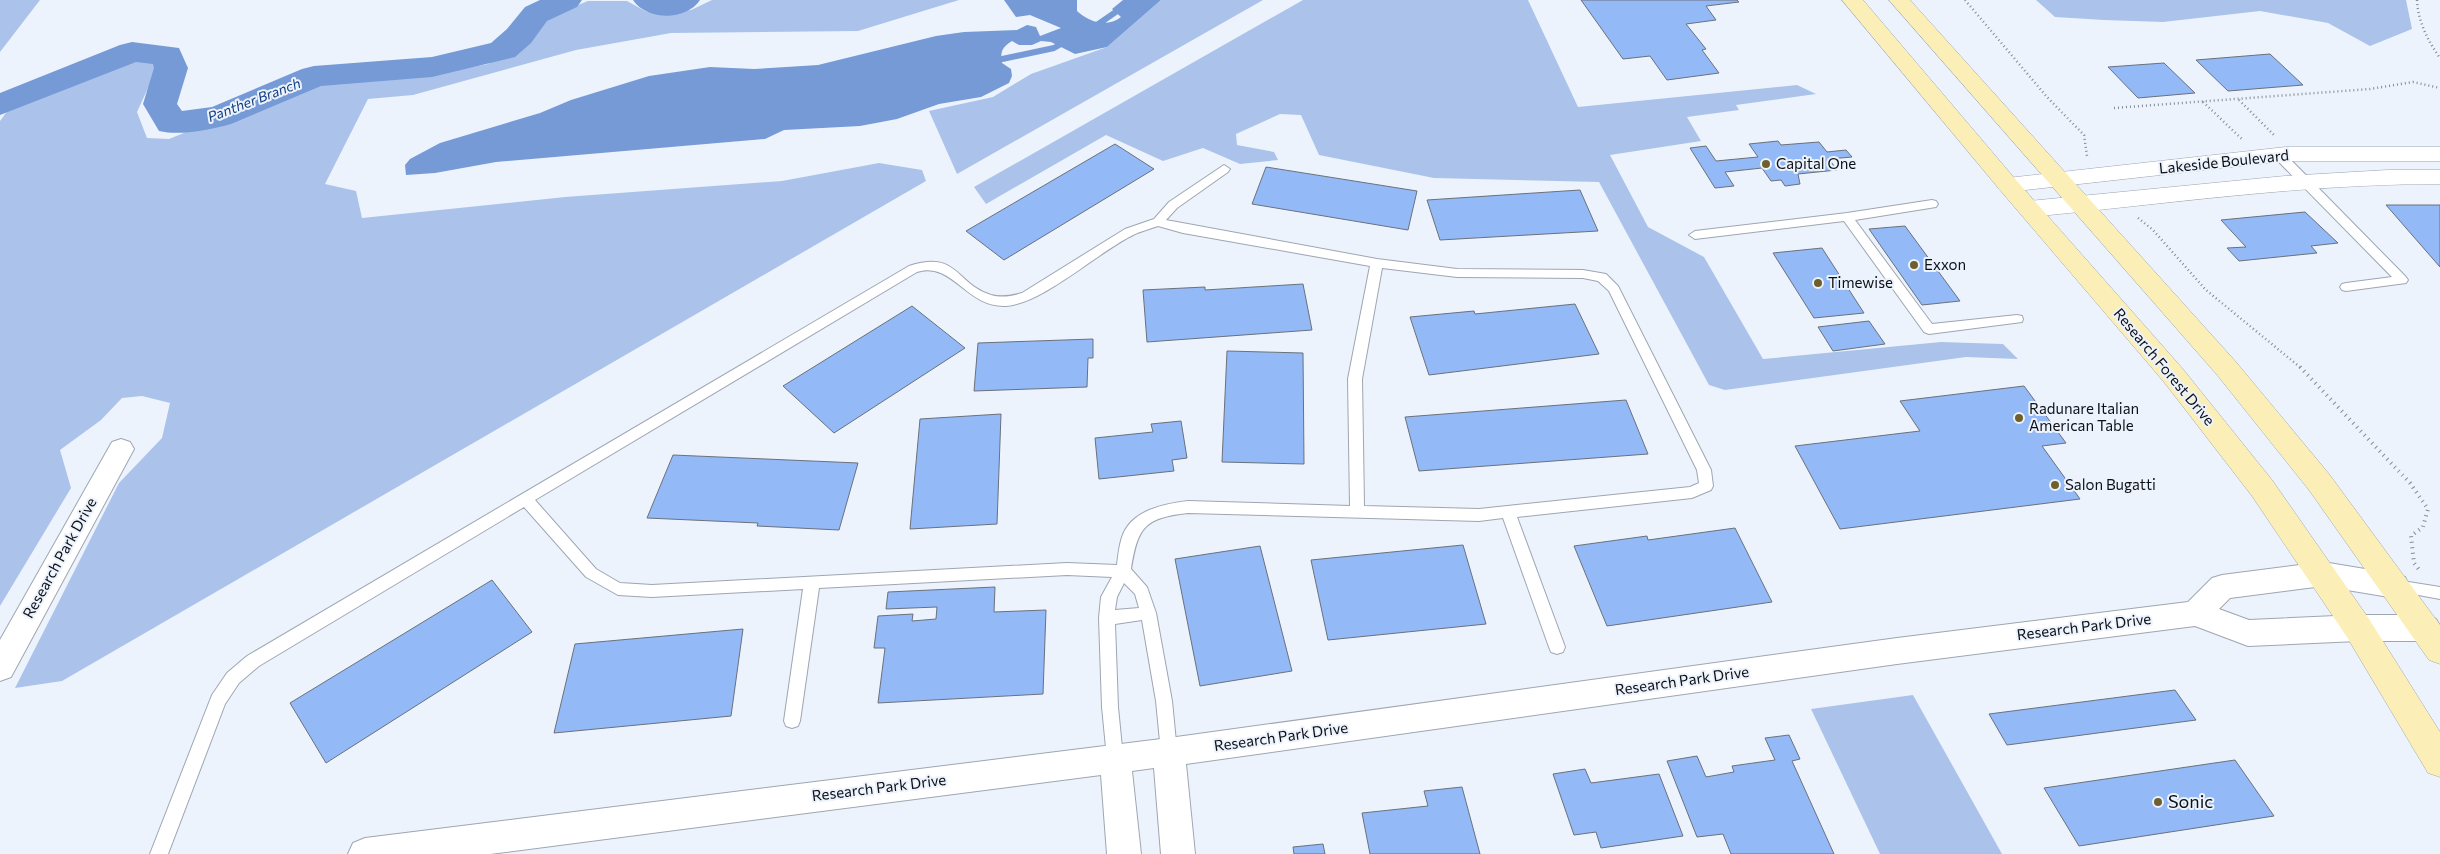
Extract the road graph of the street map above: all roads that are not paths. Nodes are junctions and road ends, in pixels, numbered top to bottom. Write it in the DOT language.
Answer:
graph roads {
  1 [pos="1852,0"];
  2 [pos="1899,0"];
  3 [pos="2440,154"];
  4 [pos="2278,155"];
  5 [pos="1224,168"];
  6 [pos="2440,177"];
  7 [pos="2058,180"];
  8 [pos="2304,181"];
  9 [pos="2008,185"];
  10 [pos="1932,204"];
  11 [pos="2080,205"];
  12 [pos="2029,209"];
  13 [pos="1847,217"];
  14 [pos="1158,222"];
  15 [pos="1695,235"];
  16 [pos="1377,263"];
  17 [pos="2346,287"];
  18 [pos="2017,319"];
  19 [pos="121,449"];
  20 [pos="526,500"];
  21 [pos="1357,511"];
  22 [pos="1508,511"];
  23 [pos="1124,571"];
  24 [pos="2323,574"];
  25 [pos="812,582"];
  26 [pos="2395,586"];
  27 [pos="2438,593"];
  28 [pos="1148,613"];
  29 [pos="2196,613"];
  30 [pos="1107,618"];
  31 [pos="2358,628"];
  32 [pos="2435,636"];
  33 [pos="1557,647"];
  34 [pos="0,668"];
  35 [pos="792,721"];
  36 [pos="1169,752"];
  37 [pos="1115,758"];
  38 [pos="2440,762"];
  39 [pos="159,854"];
  40 [pos="365,854"];
  41 [pos="1124,854"];
  42 [pos="1178,854"];
  1 -- 9 [label="main road, Research Forest Drive"];
  2 -- 7 [label="main road"];
  3 -- 4 [label="street, Lakeside Boulevard"];
  4 -- 7 [label="street, Lakeside Boulevard"];
  4 -- 8 [label="lane"];
  5 -- 14 [label="lane"];
  6 -- 8 [label="street, Lakeside Boulevard"];
  7 -- 9 [label="street, Lakeside Boulevard"];
  7 -- 11 [label="main road"];
  8 -- 11 [label="street, Lakeside Boulevard"];
  8 -- 17 [label="lane"];
  9 -- 12 [label="main road, Research Forest Drive"];
  10 -- 13 [label="lane"];
  11 -- 12 [label="street, Lakeside Boulevard"];
  11 -- 26 [label="main road"];
  12 -- 24 [label="main road, Research Forest Drive"];
  13 -- 15 [label="lane"];
  13 -- 18 [label="lane"];
  14 -- 16 [label="lane"];
  14 -- 20 [label="lane"];
  16 -- 21 [label="lane"];
  16 -- 22 [label="lane"];
  19 -- 34 [label="street, Research Park Drive"];
  20 -- 25 [label="lane"];
  20 -- 39 [label="lane"];
  21 -- 22 [label="lane"];
  21 -- 23 [label="lane"];
  22 -- 33 [label="lane"];
  23 -- 25 [label="lane"];
  23 -- 28 [label="lane"];
  23 -- 30 [label="lane"];
  24 -- 26 [label="street"];
  24 -- 29 [label="street"];
  24 -- 31 [label="main road, Research Forest Drive"];
  25 -- 35 [label="lane"];
  26 -- 27 [label="lane"];
  26 -- 32 [label="main road"];
  28 -- 30 [label="lane"];
  28 -- 36 [label="lane"];
  29 -- 31 [label="street, Research Park Drive"];
  29 -- 36 [label="street, Research Park Drive"];
  30 -- 37 [label="lane"];
  31 -- 32 [label="street, Research Park Drive"];
  31 -- 38 [label="main road, Research Forest Drive"];
  36 -- 37 [label="street, Research Park Drive"];
  36 -- 42 [label="street"];
  37 -- 40 [label="street, Research Park Drive"];
  37 -- 41 [label="street"];
}
